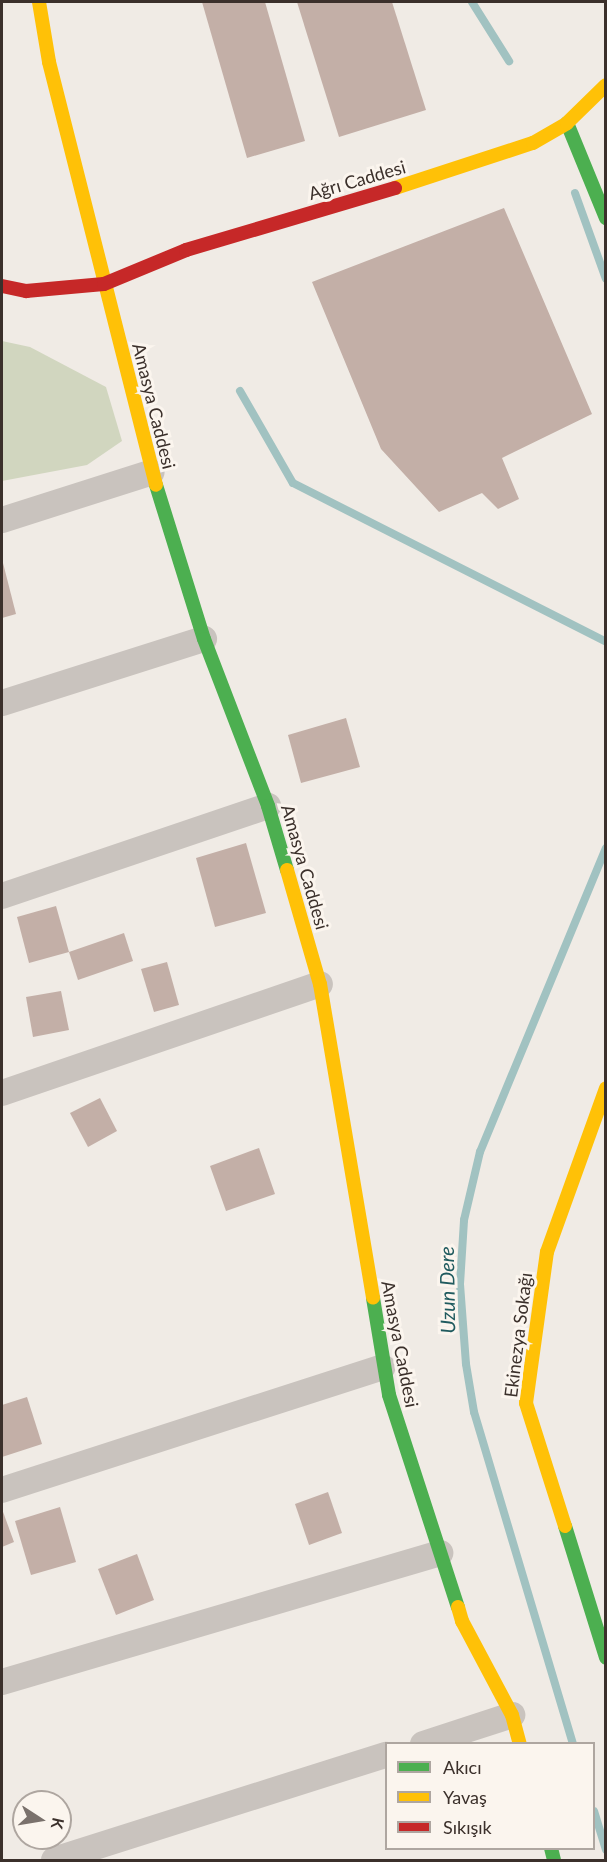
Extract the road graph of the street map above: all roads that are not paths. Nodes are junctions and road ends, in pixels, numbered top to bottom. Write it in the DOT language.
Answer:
graph roads {
  1 [pos="39,2"];
  2 [pos="606,85"];
  3 [pos="567,123"];
  4 [pos="606,218"];
  5 [pos="104,284"];
  6 [pos="2,286"];
  7 [pos="152,472"];
  8 [pos="2,520"];
  9 [pos="204,639"];
  10 [pos="2,703"];
  11 [pos="268,806"];
  12 [pos="2,896"];
  13 [pos="320,984"];
  14 [pos="606,1088"];
  15 [pos="2,1092"];
  16 [pos="383,1367"];
  17 [pos="2,1490"];
  18 [pos="440,1553"];
  19 [pos="606,1658"];
  20 [pos="2,1683"];
  21 [pos="512,1715"];
  22 [pos="426,1742"];
  23 [pos="520,1742"];
  24 [pos="385,1756"];
  25 [pos="54,1860"];
  1 -- 5 [label="street, Amasya Caddesi"];
  2 -- 3 [label="street, Ağrı Caddesi"];
  3 -- 4 [label="street"];
  3 -- 5 [label="street, Ağrı Caddesi"];
  5 -- 6 [label="street, Ağrı Caddesi"];
  5 -- 7 [label="street, Amasya Caddesi"];
  7 -- 8 [label="street"];
  7 -- 9 [label="street, Amasya Caddesi"];
  9 -- 10 [label="street"];
  9 -- 11 [label="street, Amasya Caddesi"];
  11 -- 12 [label="street"];
  11 -- 13 [label="street, Amasya Caddesi"];
  13 -- 15 [label="street"];
  13 -- 16 [label="street, Amasya Caddesi"];
  14 -- 19 [label="street, Ekinezya Sokağı"];
  16 -- 17 [label="street"];
  16 -- 18 [label="street, Amasya Caddesi"];
  18 -- 20 [label="street"];
  18 -- 21 [label="street, Amasya Caddesi"];
  21 -- 22 [label="street"];
  21 -- 23 [label="street, Amasya Caddesi"];
  24 -- 25 [label="street"];
}
